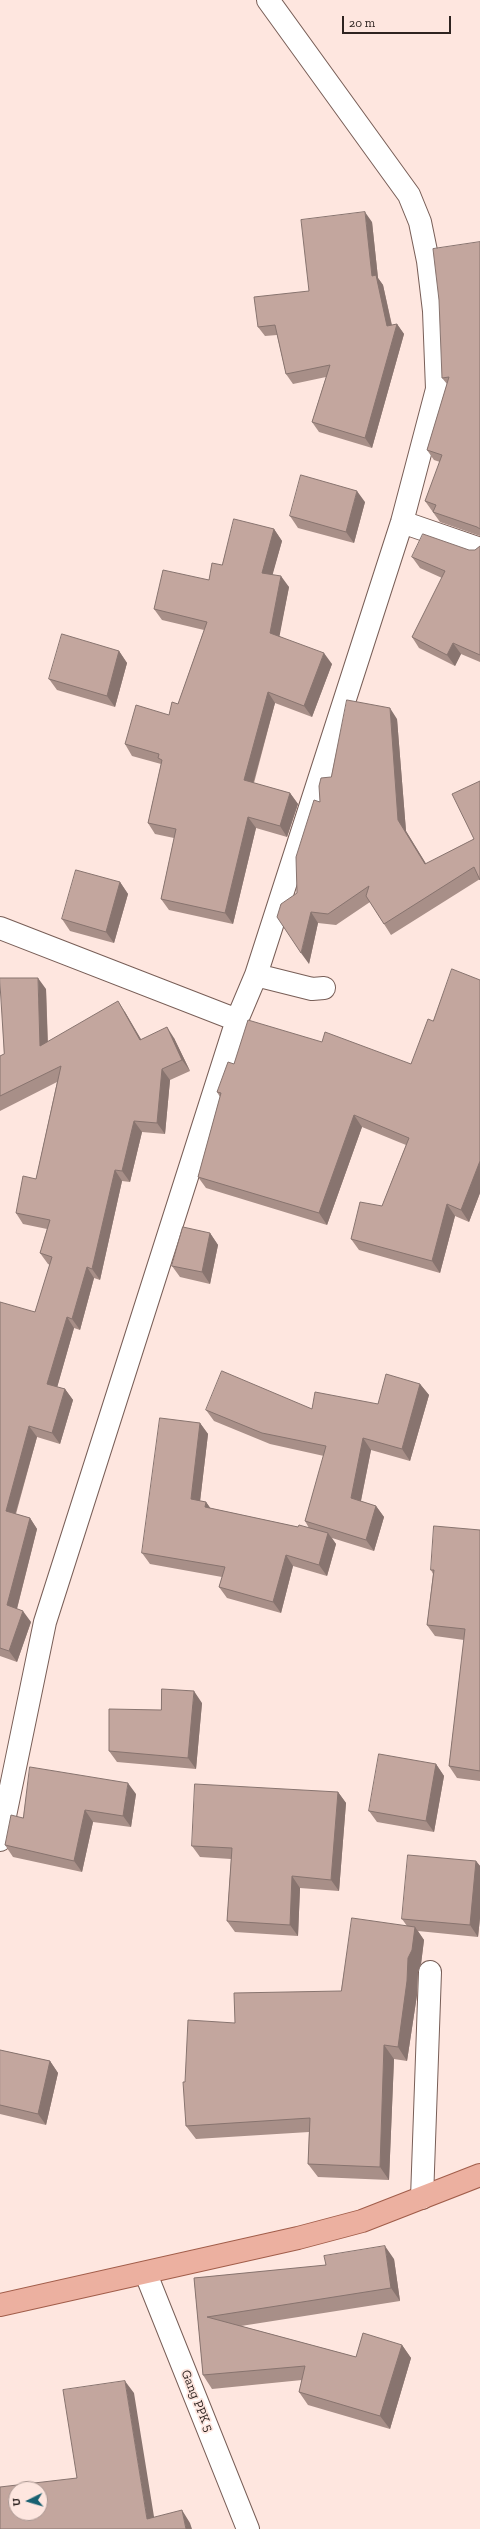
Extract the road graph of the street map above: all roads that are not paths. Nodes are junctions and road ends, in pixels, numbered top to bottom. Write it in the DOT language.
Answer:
graph roads {
  1 [pos="268,0"];
  2 [pos="402,522"];
  3 [pos="480,549"];
  4 [pos="0,928"];
  5 [pos="256,975"];
  6 [pos="324,988"];
  7 [pos="237,1020"];
  8 [pos="0,1840"];
  9 [pos="430,1972"];
  10 [pos="480,2175"];
  11 [pos="422,2198"];
  12 [pos="146,2274"];
  13 [pos="0,2305"];
  14 [pos="248,2529"];
  1 -- 2 [label="street"];
  2 -- 3 [label="street"];
  2 -- 5 [label="street"];
  4 -- 7 [label="street"];
  5 -- 6 [label="street"];
  5 -- 7 [label="street"];
  7 -- 8 [label="street"];
  9 -- 11 [label="street"];
  10 -- 11 [label="main road"];
  11 -- 12 [label="main road"];
  12 -- 13 [label="main road"];
  12 -- 14 [label="street, Gang PPK 5"];
}
